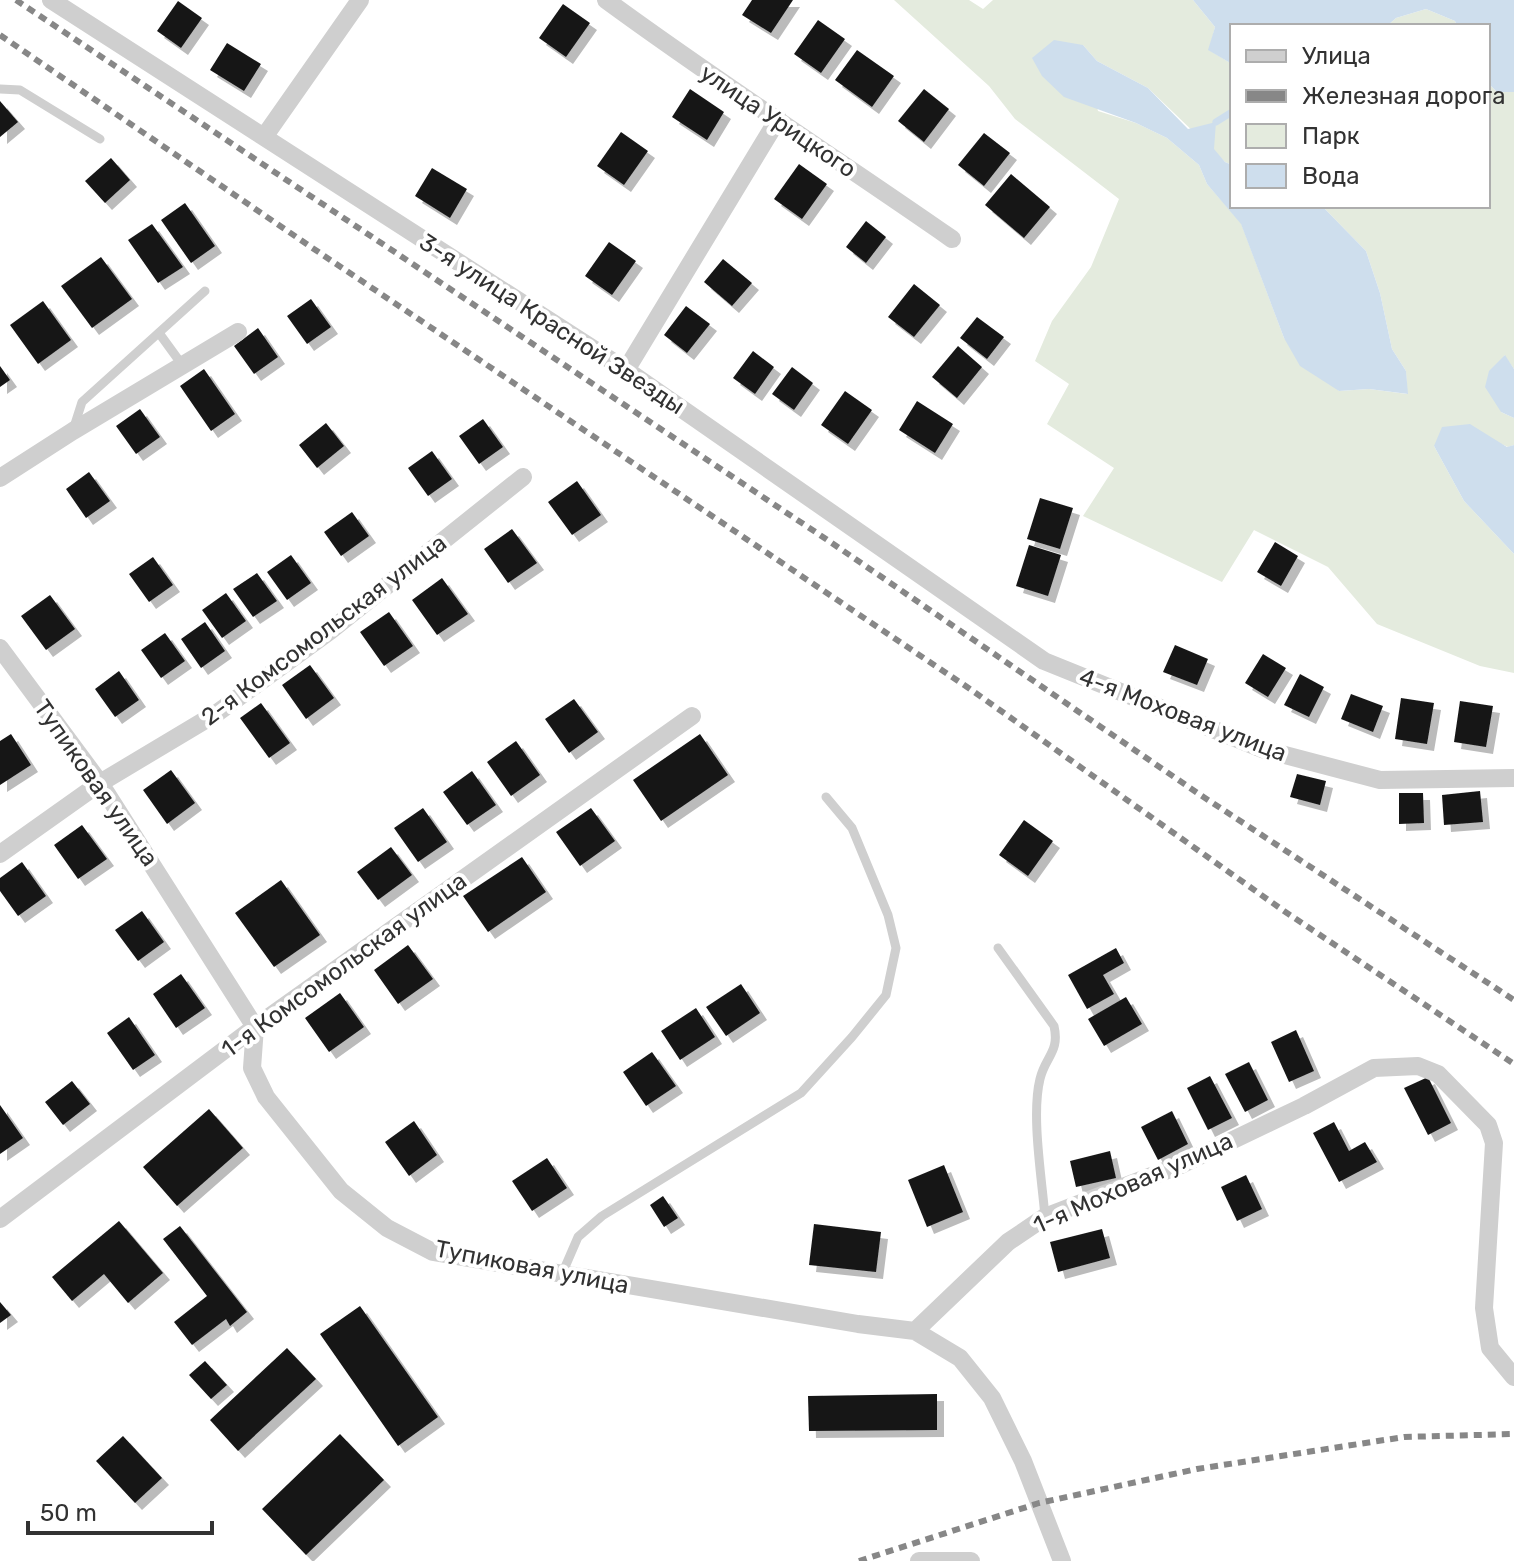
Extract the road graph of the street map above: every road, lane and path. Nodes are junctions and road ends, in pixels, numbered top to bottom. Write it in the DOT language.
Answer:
graph roads {
  1 [pos="51,0"];
  2 [pos="360,0"];
  3 [pos="606,0"];
  4 [pos="0,89"];
  5 [pos="778,119"];
  6 [pos="264,137"];
  7 [pos="100,139"];
  8 [pos="952,239"];
  9 [pos="205,291"];
  10 [pos="238,332"];
  11 [pos="159,333"];
  12 [pos="184,366"];
  13 [pos="626,370"];
  14 [pos="73,431"];
  15 [pos="523,477"];
  16 [pos="0,478"];
  17 [pos="0,648"];
  18 [pos="1044,661"];
  19 [pos="692,716"];
  20 [pos="1514,778"];
  21 [pos="100,783"];
  22 [pos="826,797"];
  23 [pos="0,854"];
  24 [pos="998,948"];
  25 [pos="255,1027"];
  26 [pos="1045,1217"];
  27 [pos="0,1219"];
  28 [pos="562,1274"];
  29 [pos="915,1331"];
  30 [pos="1514,1377"];
  31 [pos="919,1561"];
  32 [pos="971,1561"];
  33 [pos="1062,1561"];
  1 -- 6 [label="street, 3-я улица Красной Звезды"];
  2 -- 6 [label="street"];
  3 -- 5 [label="street, улица Урицкого"];
  4 -- 7 [label="lane"];
  5 -- 8 [label="street, улица Урицкого"];
  5 -- 13 [label="street"];
  6 -- 13 [label="street, 3-я улица Красной Звезды"];
  9 -- 11 [label="lane"];
  10 -- 12 [label="street"];
  11 -- 12 [label="lane"];
  11 -- 14 [label="lane"];
  12 -- 14 [label="street"];
  13 -- 18 [label="street, 3-я улица Красной Звезды"];
  14 -- 16 [label="street"];
  15 -- 21 [label="street, 2-я Комсомольская улица"];
  17 -- 21 [label="street, Тупиковая улица"];
  18 -- 20 [label="street, 4-я Моховая улица"];
  19 -- 25 [label="street, 1-я Комсомольская улица"];
  21 -- 23 [label="street, 2-я Комсомольская улица"];
  21 -- 25 [label="street, Тупиковая улица"];
  22 -- 28 [label="lane"];
  24 -- 26 [label="lane"];
  25 -- 27 [label="street, 1-я Комсомольская улица"];
  25 -- 28 [label="street, Тупиковая улица"];
  26 -- 29 [label="street, 1-я Моховая улица"];
  26 -- 30 [label="street, 1-я Моховая улица"];
  28 -- 29 [label="street, Тупиковая улица"];
  29 -- 33 [label="street, Тупиковая улица"];
  31 -- 32 [label="street"];
}
